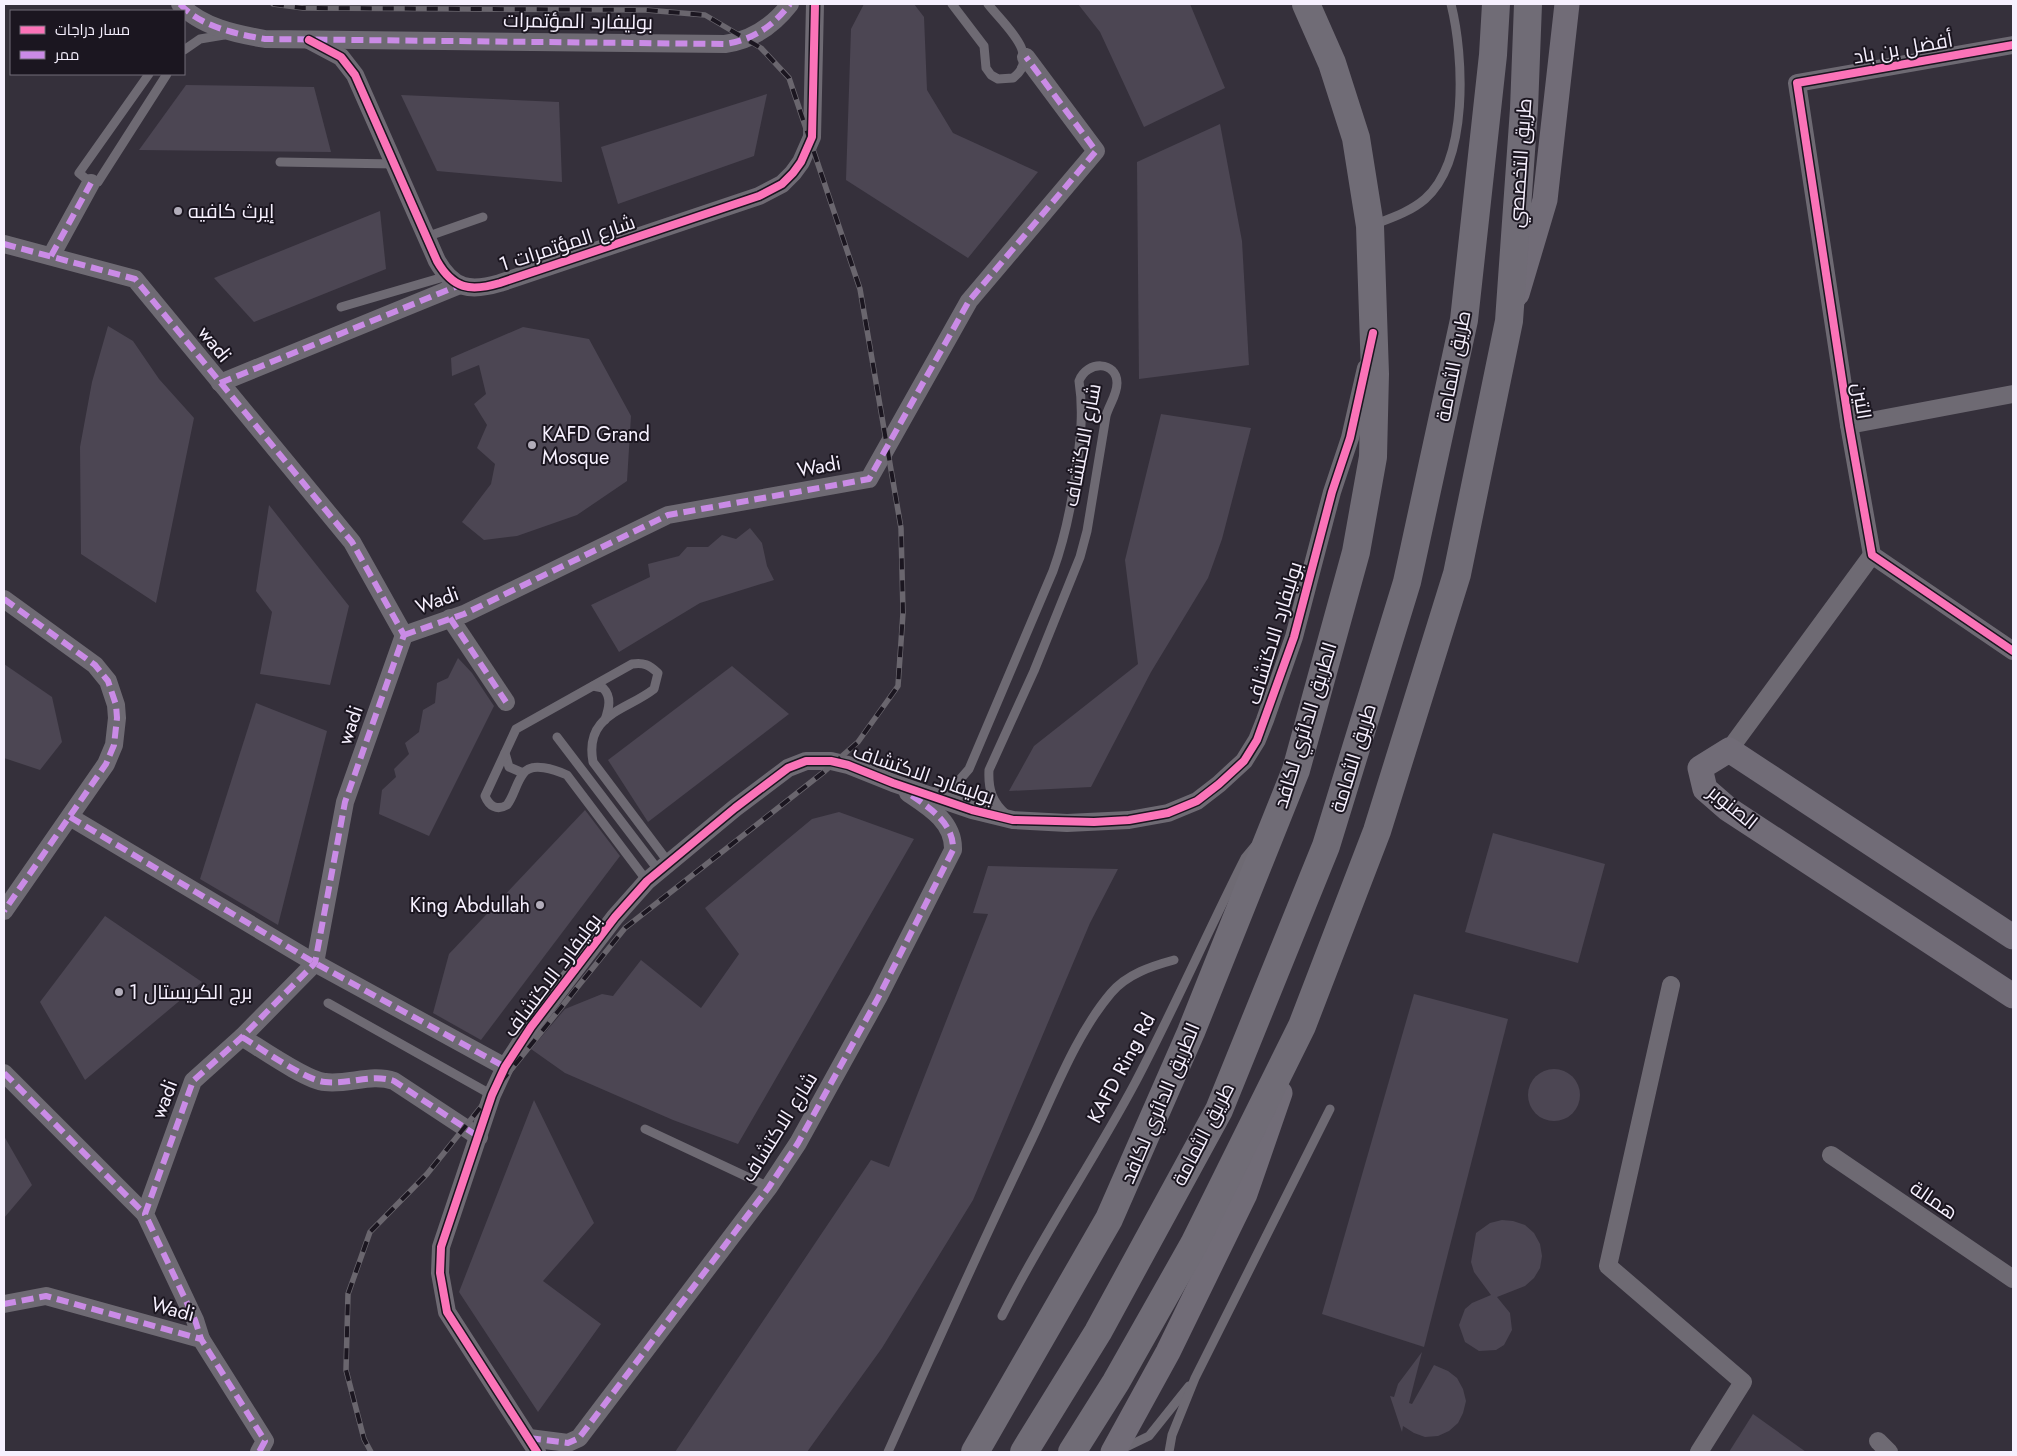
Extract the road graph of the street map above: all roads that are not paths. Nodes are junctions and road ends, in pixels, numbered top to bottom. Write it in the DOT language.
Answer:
graph roads {
  1 [pos="180,4"];
  2 [pos="790,4"];
  3 [pos="815,4"];
  4 [pos="952,4"];
  5 [pos="988,4"];
  6 [pos="1306,4"];
  7 [pos="1451,4"];
  8 [pos="1496,4"];
  9 [pos="1528,4"];
  10 [pos="1567,4"];
  11 [pos="237,34"];
  12 [pos="309,40"];
  13 [pos="2013,45"];
  14 [pos="185,49"];
  15 [pos="1026,56"];
  16 [pos="148,75"];
  17 [pos="166,75"];
  18 [pos="1798,83"];
  19 [pos="280,162"];
  20 [pos="396,164"];
  21 [pos="91,183"];
  22 [pos="483,217"];
  23 [pos="1370,226"];
  24 [pos="426,237"];
  25 [pos="4,244"];
  26 [pos="51,256"];
  27 [pos="454,280"];
  28 [pos="341,307"];
  29 [pos="1509,321"];
  30 [pos="1373,333"];
  31 [pos="220,383"];
  32 [pos="2013,394"];
  33 [pos="1849,425"];
  34 [pos="1872,555"];
  35 [pos="4,599"];
  36 [pos="450,618"];
  37 [pos="404,635"];
  38 [pos="2013,651"];
  39 [pos="593,686"];
  40 [pos="506,702"];
  41 [pos="605,720"];
  42 [pos="557,737"];
  43 [pos="1729,750"];
  44 [pos="505,753"];
  45 [pos="523,773"];
  46 [pos="893,783"];
  47 [pos="929,794"];
  48 [pos="70,817"];
  49 [pos="1013,820"];
  50 [pos="1268,839"];
  51 [pos="658,872"];
  52 [pos="4,911"];
  53 [pos="2013,937"];
  54 [pos="1174,960"];
  55 [pos="315,963"];
  56 [pos="1671,985"];
  57 [pos="2013,996"];
  58 [pos="328,1003"];
  59 [pos="1302,1026"];
  60 [pos="242,1037"];
  61 [pos="505,1067"];
  62 [pos="4,1073"];
  63 [pos="492,1095"];
  64 [pos="1330,1109"];
  65 [pos="645,1129"];
  66 [pos="479,1137"];
  67 [pos="1831,1155"];
  68 [pos="769,1187"];
  69 [pos="145,1214"];
  70 [pos="2013,1279"];
  71 [pos="4,1304"];
  72 [pos="1002,1316"];
  73 [pos="201,1339"];
  74 [pos="1195,1378"];
  75 [pos="533,1445"];
  76 [pos="259,1452"];
  77 [pos="888,1452"];
  78 [pos="975,1452"];
  79 [pos="1024,1452"];
  80 [pos="1072,1452"];
  81 [pos="1114,1452"];
  82 [pos="1169,1452"];
  83 [pos="1699,1452"];
  1 -- 11 [label="street, بوليفارد المؤتمرات"];
  2 -- 12 [label="street, بوليفارد المؤتمرات"];
  3 -- 27 [label="street, شارع المؤتمرات 1"];
  4 -- 15 [label="lane"];
  5 -- 15 [label="lane"];
  6 -- 23 [label="main road, الطريق الدائري لكافد"];
  7 -- 23 [label="lane"];
  8 -- 79 [label="main road, طريق الثمامة"];
  9 -- 29 [label="main road, طريق التخصصي"];
  10 -- 29 [label="main road"];
  11 -- 12 [label="street, بوليفارد المؤتمرات"];
  11 -- 14 [label="lane"];
  12 -- 20 [label="street"];
  13 -- 18 [label="street, أفضل بن باد"];
  15 -- 36 [label="street, Wadi"];
  16 -- 21 [label="lane"];
  17 -- 21 [label="lane"];
  18 -- 33 [label="street, التين"];
  19 -- 20 [label="lane"];
  20 -- 24 [label="street"];
  21 -- 26 [label="street"];
  22 -- 24 [label="lane"];
  23 -- 30 [label="main road, الطريق الدائري لكافد"];
  24 -- 27 [label="street"];
  25 -- 26 [label="street, wadi"];
  26 -- 31 [label="street, wadi"];
  27 -- 28 [label="lane"];
  27 -- 31 [label="street"];
  29 -- 59 [label="main road, طريق الثمامة"];
  30 -- 49 [label="street, بوليفارد الاكتشاف"];
  30 -- 50 [label="main road, الطريق الدائري لكافد"];
  31 -- 37 [label="street, wadi"];
  32 -- 33 [label="street"];
  33 -- 34 [label="street, التين"];
  34 -- 38 [label="street"];
  34 -- 43 [label="street"];
  35 -- 48 [label="street"];
  36 -- 37 [label="street, Wadi"];
  36 -- 40 [label="street"];
  37 -- 55 [label="street, wadi"];
  39 -- 41 [label="lane"];
  39 -- 41 [label="lane"];
  39 -- 44 [label="lane"];
  41 -- 51 [label="lane"];
  42 -- 51 [label="lane"];
  43 -- 53 [label="main road"];
  43 -- 57 [label="main road, الصنوبر"];
  44 -- 45 [label="lane"];
  44 -- 45 [label="lane"];
  45 -- 51 [label="lane"];
  46 -- 47 [label="street, بوليفارد الاكتشاف"];
  46 -- 51 [label="street, بوليفارد الاكتشاف"];
  46 -- 68 [label="street, شارع الاكتشاف"];
  47 -- 49 [label="street, بوليفارد الاكتشاف"];
  47 -- 49 [label="lane, شارع الاكتشاف"];
  48 -- 52 [label="street"];
  48 -- 55 [label="street"];
  50 -- 72 [label="lane, KAFD Ring Rd"];
  50 -- 78 [label="main road, الطريق الدائري لكافد"];
  51 -- 61 [label="street, بوليفارد الاكتشاف"];
  54 -- 77 [label="lane"];
  55 -- 60 [label="street, wadi"];
  55 -- 61 [label="street"];
  56 -- 83 [label="street"];
  58 -- 63 [label="lane"];
  59 -- 80 [label="main road, طريق الثمامة"];
  59 -- 81 [label="main road, طريق الثمامة"];
  60 -- 66 [label="street"];
  60 -- 69 [label="street, wadi"];
  61 -- 63 [label="street, بوليفارد الاكتشاف"];
  62 -- 69 [label="street"];
  63 -- 66 [label="street, بوليفارد الاكتشاف"];
  64 -- 74 [label="lane"];
  65 -- 68 [label="lane"];
  66 -- 75 [label="street, بوليفارد الاكتشاف"];
  67 -- 70 [label="street, همالة"];
  68 -- 75 [label="street, شارع الاكتشاف"];
  69 -- 73 [label="street, wadi"];
  71 -- 73 [label="street, Wadi"];
  73 -- 76 [label="street, Wadi"];
  74 -- 81 [label="lane, طريق الثمامة"];
  74 -- 82 [label="lane"];
}
